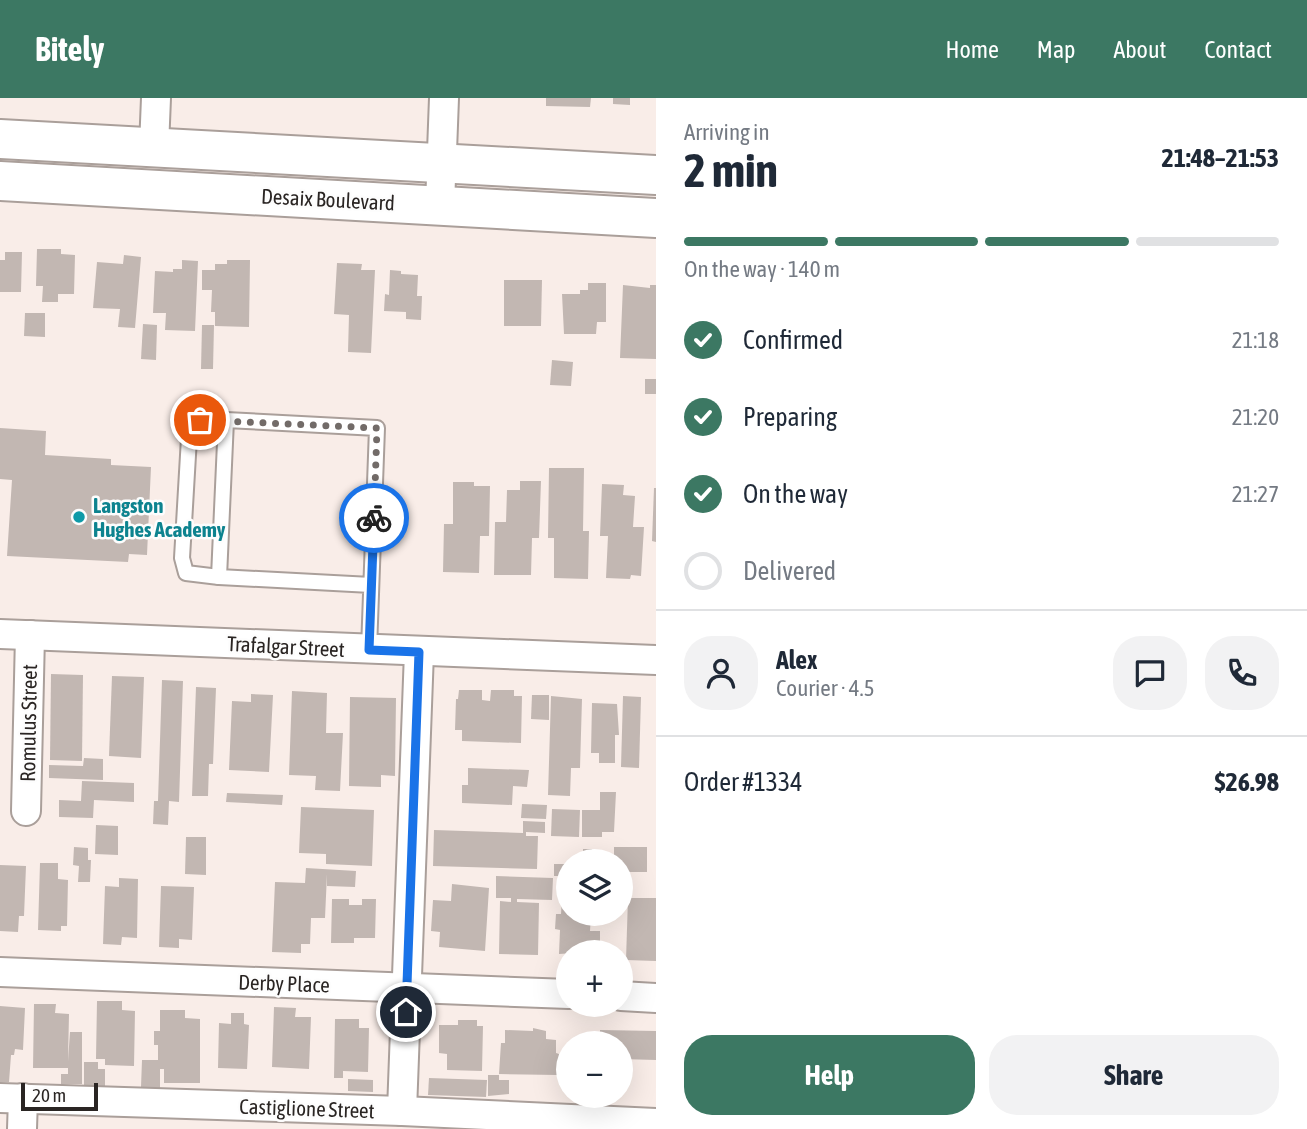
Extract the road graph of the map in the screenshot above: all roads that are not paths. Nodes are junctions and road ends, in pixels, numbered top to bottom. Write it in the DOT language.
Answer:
graph roads {
  1 [pos="156,98"];
  2 [pos="444,98"];
  3 [pos="0,139"];
  4 [pos="154,147"];
  5 [pos="442,163"];
  6 [pos="656,175"];
  7 [pos="0,181"];
  8 [pos="440,205"];
  9 [pos="656,218"];
  10 [pos="226,420"];
  11 [pos="219,577"];
  12 [pos="371,585"];
  13 [pos="0,634"];
  14 [pos="30,635"];
  15 [pos="369,650"];
  16 [pos="419,652"];
  17 [pos="656,660"];
  18 [pos="26,811"];
  19 [pos="0,972"];
  20 [pos="407,988"];
  21 [pos="556,994"];
  22 [pos="633,997"];
  23 [pos="656,998"];
  24 [pos="12,1098"];
  25 [pos="402,1111"];
  26 [pos="656,1123"];
  27 [pos="22,1129"];
  1 -- 4 [label="street"];
  2 -- 5 [label="street"];
  3 -- 4 [label="street, Desaix Boulevard"];
  4 -- 5 [label="street, Desaix Boulevard"];
  5 -- 6 [label="street, Desaix Boulevard"];
  5 -- 8 [label="street"];
  7 -- 8 [label="street, Desaix Boulevard"];
  8 -- 9 [label="street, Desaix Boulevard"];
  10 -- 11 [label="lane"];
  10 -- 11 [label="lane"];
  10 -- 12 [label="lane"];
  11 -- 12 [label="lane"];
  12 -- 15 [label="lane"];
  13 -- 14 [label="street, Trafalgar Street"];
  14 -- 15 [label="street, Trafalgar Street"];
  14 -- 18 [label="street, Romulus Street"];
  15 -- 16 [label="street, Trafalgar Street"];
  16 -- 17 [label="street, Trafalgar Street"];
  16 -- 20 [label="street"];
  19 -- 20 [label="street, Derby Place"];
  20 -- 21 [label="street, Derby Place"];
  20 -- 25 [label="street"];
  22 -- 23 [label="street"];
  24 -- 25 [label="street, Castiglione Street"];
  24 -- 27 [label="street"];
  25 -- 26 [label="street, Castiglione Street"];
}
